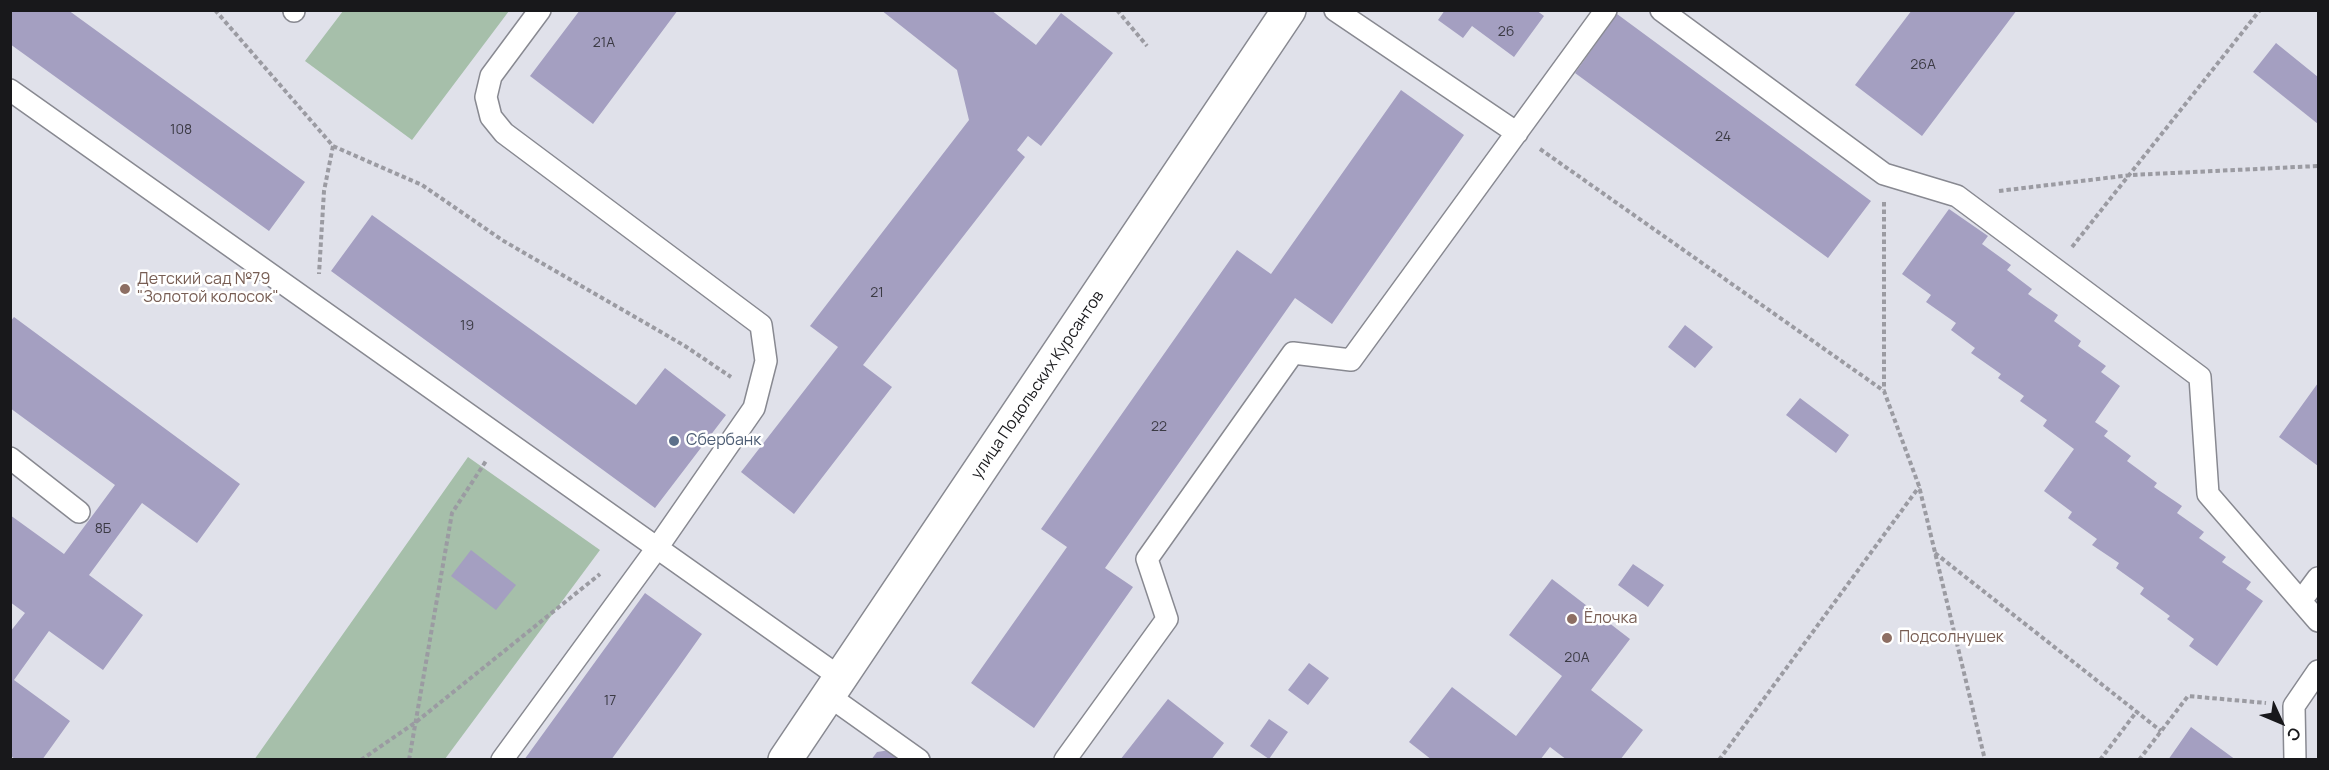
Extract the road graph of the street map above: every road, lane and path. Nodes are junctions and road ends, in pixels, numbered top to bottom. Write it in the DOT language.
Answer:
graph roads {
  1 [pos="215,10"];
  2 [pos="540,10"];
  3 [pos="1116,10"];
  4 [pos="1290,10"];
  5 [pos="1335,10"];
  6 [pos="1606,10"];
  7 [pos="1661,10"];
  8 [pos="2260,10"];
  9 [pos="1147,46"];
  10 [pos="10,90"];
  11 [pos="1517,133"];
  12 [pos="333,146"];
  13 [pos="2319,166"];
  14 [pos="1884,174"];
  15 [pos="2130,175"];
  16 [pos="1957,196"];
  17 [pos="2055,269"];
  18 [pos="317,307"];
  19 [pos="1884,391"];
  20 [pos="754,408"];
  21 [pos="501,437"];
  22 [pos="10,458"];
  23 [pos="1919,486"];
  24 [pos="79,512"];
  25 [pos="657,548"];
  26 [pos="1935,553"];
  27 [pos="601,573"];
  28 [pos="2319,578"];
  29 [pos="2301,601"];
  30 [pos="2319,621"];
  31 [pos="2319,671"];
  32 [pos="835,687"];
  33 [pos="2294,706"];
  34 [pos="2137,711"];
  35 [pos="416,722"];
  36 [pos="2161,730"];
  37 [pos="361,759"];
  38 [pos="409,759"];
  39 [pos="502,759"];
  40 [pos="785,759"];
  41 [pos="919,759"];
  42 [pos="1065,759"];
  43 [pos="1719,759"];
  44 [pos="1985,759"];
  45 [pos="2100,759"];
  46 [pos="2139,759"];
  47 [pos="2295,759"];
  1 -- 12 [label="path"];
  2 -- 20 [label="lane"];
  3 -- 9 [label="path"];
  4 -- 32 [label="street, улица Подольских Курсантов"];
  5 -- 11 [label="lane"];
  6 -- 11 [label="lane"];
  7 -- 14 [label="lane"];
  8 -- 15 [label="path"];
  10 -- 18 [label="lane"];
  11 -- 19 [label="path"];
  11 -- 42 [label="lane"];
  12 -- 18 [label="path"];
  12 -- 20 [label="path"];
  13 -- 15 [label="path"];
  14 -- 16 [label="lane"];
  14 -- 19 [label="path"];
  15 -- 16 [label="path"];
  15 -- 17 [label="path"];
  16 -- 17 [label="lane"];
  17 -- 29 [label="lane"];
  18 -- 21 [label="lane"];
  19 -- 23 [label="path"];
  20 -- 25 [label="lane"];
  21 -- 25 [label="lane"];
  21 -- 35 [label="path"];
  22 -- 24 [label="lane"];
  23 -- 26 [label="path"];
  23 -- 43 [label="path"];
  25 -- 32 [label="lane"];
  25 -- 39 [label="lane"];
  26 -- 34 [label="path"];
  26 -- 44 [label="path"];
  27 -- 35 [label="path"];
  28 -- 29 [label="lane"];
  29 -- 30 [label="lane"];
  31 -- 33 [label="lane"];
  32 -- 40 [label="street, улица Подольских Курсантов"];
  32 -- 41 [label="lane"];
  33 -- 36 [label="path"];
  33 -- 47 [label="lane"];
  34 -- 36 [label="path"];
  34 -- 45 [label="path"];
  35 -- 37 [label="path"];
  35 -- 38 [label="path"];
  36 -- 46 [label="path"];
}
